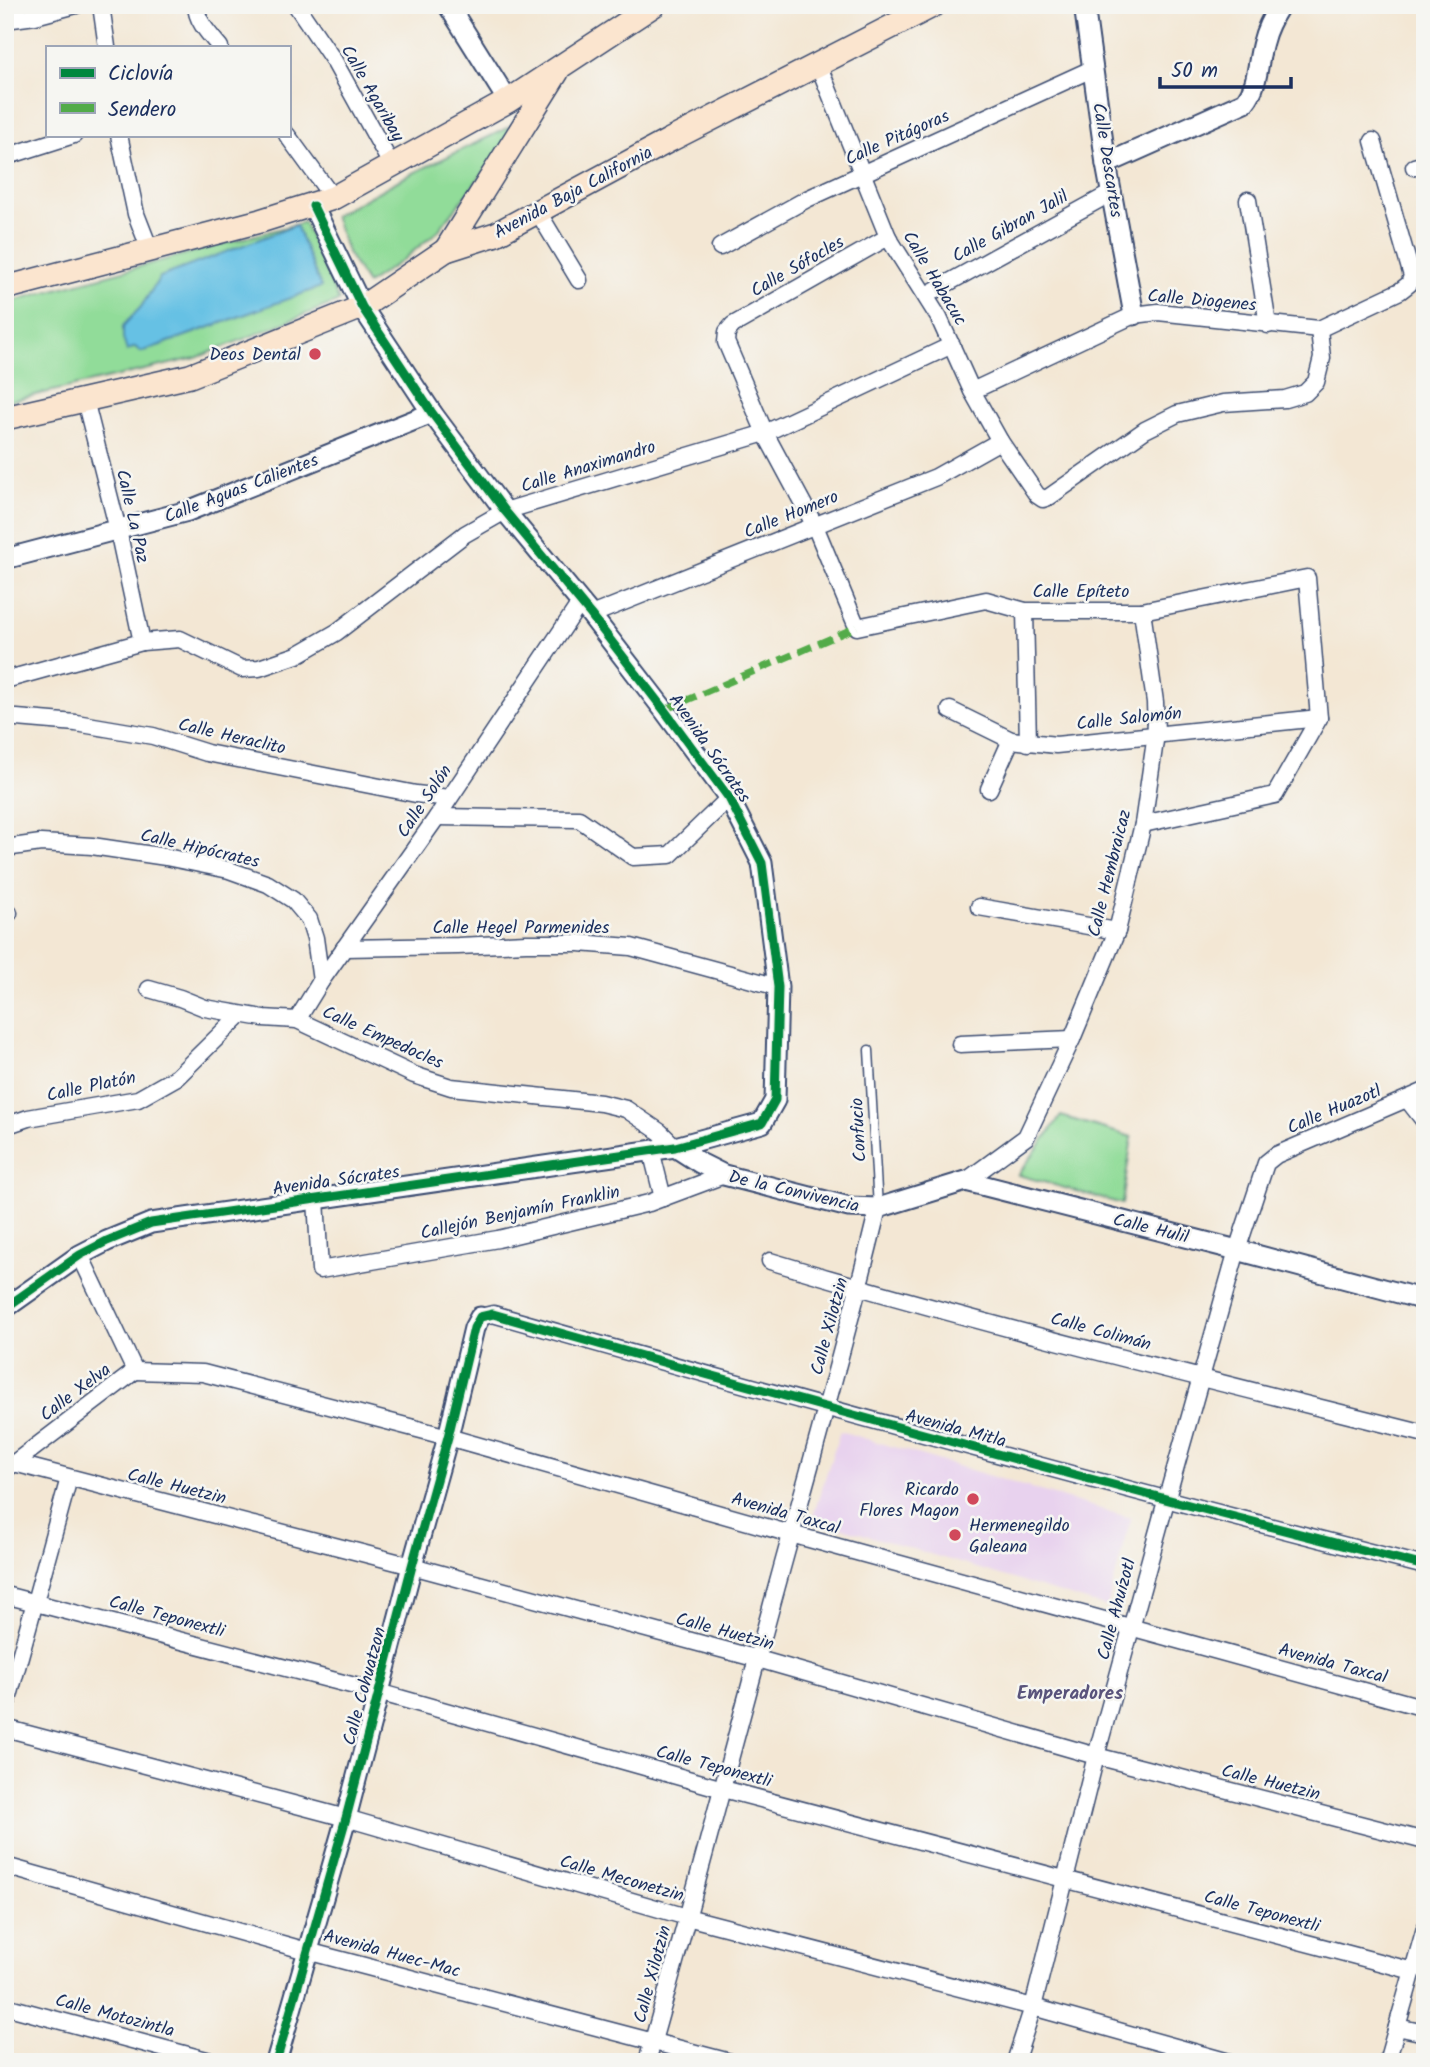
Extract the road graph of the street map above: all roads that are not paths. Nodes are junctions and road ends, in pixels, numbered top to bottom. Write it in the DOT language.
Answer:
graph roads {
  1 [pos="76,5"];
  2 [pos="101,5"];
  3 [pos="196,5"];
  4 [pos="296,5"];
  5 [pos="448,5"];
  6 [pos="654,5"];
  7 [pos="934,5"];
  8 [pos="1084,5"];
  9 [pos="1280,5"];
  10 [pos="626,12"];
  11 [pos="5,20"];
  12 [pos="107,46"];
  13 [pos="218,46"];
  14 [pos="561,64"];
  15 [pos="818,64"];
  16 [pos="1094,68"];
  17 [pos="508,101"];
  18 [pos="71,136"];
  19 [pos="119,136"];
  20 [pos="288,136"];
  21 [pos="1373,141"];
  22 [pos="5,157"];
  23 [pos="1107,164"];
  24 [pos="392,166"];
  25 [pos="863,173"];
  26 [pos="1113,192"];
  27 [pos="1248,200"];
  28 [pos="323,202"];
  29 [pos="538,212"];
  30 [pos="888,237"];
  31 [pos="720,247"];
  32 [pos="150,250"];
  33 [pos="446,250"];
  34 [pos="579,280"];
  35 [pos="5,289"];
  36 [pos="926,295"];
  37 [pos="362,307"];
  38 [pos="1134,314"];
  39 [pos="1268,325"];
  40 [pos="1319,329"];
  41 [pos="952,345"];
  42 [pos="972,391"];
  43 [pos="85,400"];
  44 [pos="432,413"];
  45 [pos="5,418"];
  46 [pos="765,433"];
  47 [pos="1000,440"];
  48 [pos="505,511"];
  49 [pos="815,526"];
  50 [pos="118,530"];
  51 [pos="5,559"];
  52 [pos="585,609"];
  53 [pos="1025,611"];
  54 [pos="1142,611"];
  55 [pos="142,642"];
  56 [pos="5,680"];
  57 [pos="950,710"];
  58 [pos="5,717"];
  59 [pos="1319,718"];
  60 [pos="1156,734"];
  61 [pos="1011,740"];
  62 [pos="1028,743"];
  63 [pos="989,789"];
  64 [pos="449,798"];
  65 [pos="729,798"];
  66 [pos="437,817"];
  67 [pos="1143,824"];
  68 [pos="5,848"];
  69 [pos="979,907"];
  70 [pos="1117,931"];
  71 [pos="344,948"];
  72 [pos="321,981"];
  73 [pos="778,987"];
  74 [pos="149,989"];
  75 [pos="240,1015"];
  76 [pos="297,1020"];
  77 [pos="1072,1039"];
  78 [pos="960,1045"];
  79 [pos="869,1050"];
  80 [pos="1425,1091"];
  81 [pos="1407,1099"];
  82 [pos="1425,1122"];
  83 [pos="5,1126"];
  84 [pos="675,1147"];
  85 [pos="651,1150"];
  86 [pos="1263,1170"];
  87 [pos="724,1175"];
  88 [pos="966,1181"];
  89 [pos="663,1198"];
  90 [pos="316,1199"];
  91 [pos="878,1208"];
  92 [pos="1237,1250"];
  93 [pos="80,1255"];
  94 [pos="770,1261"];
  95 [pos="859,1288"];
  96 [pos="1425,1300"];
  97 [pos="5,1308"];
  98 [pos="480,1317"];
  99 [pos="135,1371"];
  100 [pos="1201,1377"];
  101 [pos="827,1409"];
  102 [pos="1425,1434"];
  103 [pos="448,1437"];
  104 [pos="10,1466"];
  105 [pos="69,1478"];
  106 [pos="1166,1501"];
  107 [pos="791,1534"];
  108 [pos="412,1566"];
  109 [pos="1425,1566"];
  110 [pos="5,1595"];
  111 [pos="35,1601"];
  112 [pos="1131,1628"];
  113 [pos="758,1659"];
  114 [pos="378,1692"];
  115 [pos="1425,1708"];
  116 [pos="5,1711"];
  117 [pos="5,1728"];
  118 [pos="1096,1756"];
  119 [pos="723,1789"];
  120 [pos="346,1818"];
  121 [pos="1425,1841"];
  122 [pos="5,1866"];
  123 [pos="1066,1880"];
  124 [pos="687,1917"];
  125 [pos="1425,1928"];
  126 [pos="307,1951"];
  127 [pos="1413,1971"];
  128 [pos="5,2006"];
  129 [pos="1033,2007"];
  130 [pos="1397,2026"];
  131 [pos="1425,2034"];
  132 [pos="653,2041"];
  133 [pos="214,2062"];
  134 [pos="275,2062"];
  135 [pos="647,2062"];
  136 [pos="730,2062"];
  137 [pos="1015,2062"];
  138 [pos="1229,2062"];
  139 [pos="1387,2062"];
  1 -- 11 [label="street"];
  2 -- 12 [label="street"];
  3 -- 13 [label="street"];
  4 -- 24 [label="street, Calle Agaribay"];
  5 -- 17 [label="street"];
  6 -- 10 [label="main road"];
  7 -- 15 [label="main road, Avenida Baja California"];
  8 -- 16 [label="street, Calle Descartes"];
  9 -- 23 [label="street"];
  10 -- 14 [label="main road"];
  14 -- 17 [label="main road"];
  14 -- 33 [label="main road"];
  15 -- 25 [label="street, Calle Habacuc"];
  15 -- 29 [label="main road, Avenida Baja California"];
  16 -- 23 [label="street, Calle Descartes"];
  16 -- 25 [label="street, Calle Pitágoras"];
  17 -- 24 [label="main road"];
  18 -- 22 [label="street"];
  19 -- 32 [label="street"];
  20 -- 28 [label="street"];
  21 -- 40 [label="street"];
  23 -- 26 [label="street, Calle Descartes"];
  24 -- 28 [label="main road"];
  25 -- 30 [label="street, Calle Habacuc"];
  25 -- 31 [label="street, Calle Pitágoras"];
  26 -- 36 [label="street, Calle Gibran Jalil"];
  26 -- 38 [label="street, Calle Descartes"];
  27 -- 39 [label="street"];
  28 -- 32 [label="main road"];
  28 -- 37 [label="street, Avenida Sócrates"];
  29 -- 33 [label="main road, Avenida Baja California"];
  29 -- 34 [label="street"];
  30 -- 36 [label="street, Calle Habacuc"];
  30 -- 46 [label="street, Calle Sófocles"];
  32 -- 35 [label="main road"];
  33 -- 37 [label="main road, Avenida Baja California"];
  36 -- 41 [label="street, Calle Habacuc"];
  37 -- 43 [label="main road, Avenida Baja California"];
  37 -- 44 [label="street, Avenida Sócrates"];
  38 -- 39 [label="street, Calle Diogenes"];
  38 -- 42 [label="street, Calle Diogenes"];
  39 -- 40 [label="street, Calle Diogenes"];
  40 -- 47 [label="street, Calle Habacuc"];
  41 -- 42 [label="street, Calle Habacuc"];
  41 -- 46 [label="street, Calle Anaximandro"];
  42 -- 47 [label="street, Calle Habacuc"];
  43 -- 45 [label="main road, Avenida Baja California"];
  43 -- 50 [label="street, Calle La Paz"];
  44 -- 48 [label="street, Avenida Sócrates"];
  44 -- 50 [label="street, Calle Aguas Calientes"];
  46 -- 48 [label="street, Calle Anaximandro"];
  46 -- 49 [label="street"];
  47 -- 49 [label="street, Calle Homero"];
  48 -- 52 [label="street, Avenida Sócrates"];
  48 -- 55 [label="street, Calle Anaximandro"];
  49 -- 52 [label="street, Calle Homero"];
  49 -- 53 [label="street, Calle Epíteto"];
  50 -- 51 [label="street, Calle Aguas Calientes"];
  50 -- 55 [label="street, Calle La Paz"];
  52 -- 64 [label="street, Calle Solón"];
  52 -- 65 [label="street, Avenida Sócrates"];
  53 -- 54 [label="street, Calle Epíteto"];
  53 -- 62 [label="street"];
  54 -- 59 [label="street, Calle Epíteto"];
  54 -- 60 [label="street, Calle Hembraicaz"];
  55 -- 56 [label="street, Calle Anaximandro"];
  57 -- 61 [label="street, Calle Salomón"];
  58 -- 64 [label="street, Calle Heraclito"];
  59 -- 60 [label="street, Calle Salomón"];
  59 -- 67 [label="street"];
  60 -- 62 [label="street, Calle Salomón"];
  60 -- 67 [label="street, Calle Hembraicaz"];
  61 -- 62 [label="street, Calle Salomón"];
  61 -- 63 [label="street"];
  64 -- 66 [label="street, Calle Solón"];
  65 -- 66 [label="street"];
  65 -- 73 [label="street, Avenida Sócrates"];
  66 -- 71 [label="street, Calle Solón"];
  67 -- 70 [label="street, Calle Hembraicaz"];
  68 -- 72 [label="street, Calle Hipócrates"];
  69 -- 70 [label="street"];
  70 -- 77 [label="street, Calle Hembraicaz"];
  71 -- 72 [label="street, Calle Solón"];
  71 -- 73 [label="street, Calle Hegel Parmenides"];
  72 -- 76 [label="street, Calle Solón"];
  73 -- 84 [label="street, Avenida Sócrates"];
  74 -- 75 [label="street, Calle Empedocles"];
  75 -- 76 [label="street, Calle Empedocles"];
  75 -- 83 [label="street, Calle Platón"];
  76 -- 84 [label="street, Calle Empedocles"];
  77 -- 78 [label="street"];
  77 -- 88 [label="street, Calle Hembraicaz"];
  79 -- 91 [label="lane, Confucio"];
  80 -- 81 [label="street, Calle Huazotl"];
  81 -- 82 [label="street"];
  81 -- 86 [label="street, Calle Huazotl"];
  84 -- 85 [label="street, Avenida Sócrates"];
  84 -- 87 [label="street, De la Convivencia"];
  85 -- 89 [label="street"];
  85 -- 90 [label="street, Avenida Sócrates"];
  86 -- 92 [label="street, Calle Ahuízotl"];
  87 -- 89 [label="street, Callejón Benjamín Franklin"];
  87 -- 91 [label="street, De la Convivencia"];
  88 -- 91 [label="street"];
  88 -- 92 [label="street, Calle Hulil"];
  89 -- 90 [label="street, Callejón Benjamín Franklin"];
  90 -- 93 [label="street, Avenida Sócrates"];
  91 -- 95 [label="street, Calle Xilotzin"];
  92 -- 96 [label="street, Calle Hulil"];
  92 -- 100 [label="street, Calle Ahuízotl"];
  93 -- 97 [label="street, Avenida Sócrates"];
  93 -- 99 [label="street"];
  94 -- 95 [label="street, Calle Colimán"];
  95 -- 100 [label="street, Calle Colimán"];
  95 -- 101 [label="street, Calle Xilotzin"];
  98 -- 101 [label="street, Avenida Mitla"];
  98 -- 103 [label="street, Calle Cohuatzon"];
  99 -- 103 [label="street, Avenida Taxcal"];
  99 -- 104 [label="street, Calle Xelva"];
  100 -- 102 [label="street, Calle Colimán"];
  100 -- 106 [label="street, Calle Ahuízotl"];
  101 -- 106 [label="street, Avenida Mitla"];
  101 -- 107 [label="street, Calle Xilotzin"];
  103 -- 107 [label="street, Avenida Taxcal"];
  103 -- 108 [label="street, Calle Cohuatzon"];
  104 -- 105 [label="street, Calle Huetzin"];
  105 -- 108 [label="street, Calle Huetzin"];
  105 -- 111 [label="street"];
  106 -- 109 [label="street, Avenida Mitla"];
  106 -- 112 [label="street, Calle Ahuízotl"];
  107 -- 112 [label="street, Avenida Taxcal"];
  107 -- 113 [label="street, Calle Xilotzin"];
  108 -- 113 [label="street, Calle Huetzin"];
  108 -- 114 [label="street, Calle Cohuatzon"];
  110 -- 111 [label="street, Calle Teponextli"];
  111 -- 114 [label="street, Calle Teponextli"];
  111 -- 116 [label="street"];
  112 -- 115 [label="street, Avenida Taxcal"];
  112 -- 118 [label="street, Calle Ahuízotl"];
  113 -- 118 [label="street, Calle Huetzin"];
  113 -- 119 [label="street, Calle Xilotzin"];
  114 -- 119 [label="street, Calle Teponextli"];
  114 -- 120 [label="street, Calle Cohuatzon"];
  117 -- 120 [label="street, Calle Meconetzin"];
  118 -- 121 [label="street, Calle Huetzin"];
  118 -- 123 [label="street, Calle Ahuízotl"];
  119 -- 123 [label="street, Calle Teponextli"];
  119 -- 124 [label="street, Calle Xilotzin"];
  120 -- 124 [label="street, Calle Meconetzin"];
  120 -- 126 [label="street, Calle Cohuatzon"];
  122 -- 126 [label="street, Avenida Huec-Mac"];
  123 -- 127 [label="street, Calle Teponextli"];
  123 -- 129 [label="street, Calle Ahuízotl"];
  124 -- 129 [label="street, Calle Meconetzin"];
  124 -- 132 [label="street, Calle Xilotzin"];
  125 -- 127 [label="street"];
  126 -- 132 [label="street, Avenida Huec-Mac"];
  126 -- 134 [label="street, Calle Cohuatzon"];
  127 -- 130 [label="street"];
  128 -- 133 [label="street, Calle Motozintla"];
  129 -- 137 [label="street, Calle Ahuízotl"];
  129 -- 138 [label="street, Calle Meconetzin"];
  130 -- 131 [label="street"];
  130 -- 139 [label="street"];
  132 -- 135 [label="street, Calle Xilotzin"];
  132 -- 136 [label="street, Avenida Huec-Mac"];
}
